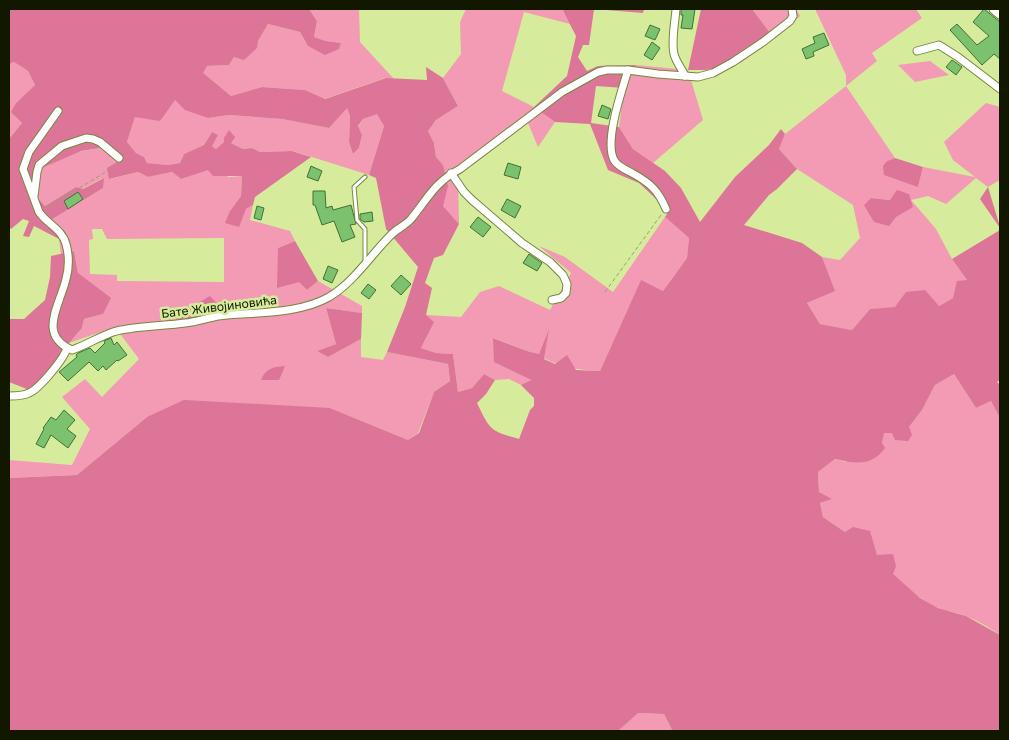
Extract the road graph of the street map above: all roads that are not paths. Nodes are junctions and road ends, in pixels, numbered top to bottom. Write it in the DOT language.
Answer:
graph roads {
  1 [pos="676,9"];
  2 [pos="792,9"];
  3 [pos="994,9"];
  4 [pos="1000,14"];
  5 [pos="918,51"];
  6 [pos="628,70"];
  7 [pos="685,76"];
  8 [pos="1000,89"];
  9 [pos="58,111"];
  10 [pos="119,158"];
  11 [pos="451,173"];
  12 [pos="365,177"];
  13 [pos="35,201"];
  14 [pos="666,209"];
  15 [pos="365,264"];
  16 [pos="552,300"];
  17 [pos="67,348"];
  18 [pos="9,396"];
  1 -- 7 [label="street"];
  2 -- 7 [label="street, Бате Живојиновића"];
  3 -- 4 [label="street"];
  5 -- 8 [label="street"];
  6 -- 7 [label="street, Бате Живојиновића"];
  6 -- 11 [label="street, Бате Живојиновића"];
  6 -- 14 [label="street"];
  9 -- 13 [label="street"];
  10 -- 13 [label="street"];
  11 -- 15 [label="street, Бате Живојиновића"];
  11 -- 16 [label="street"];
  12 -- 15 [label="lane"];
  13 -- 17 [label="street"];
  15 -- 17 [label="street, Бате Живојиновића"];
  17 -- 18 [label="street"];
}
